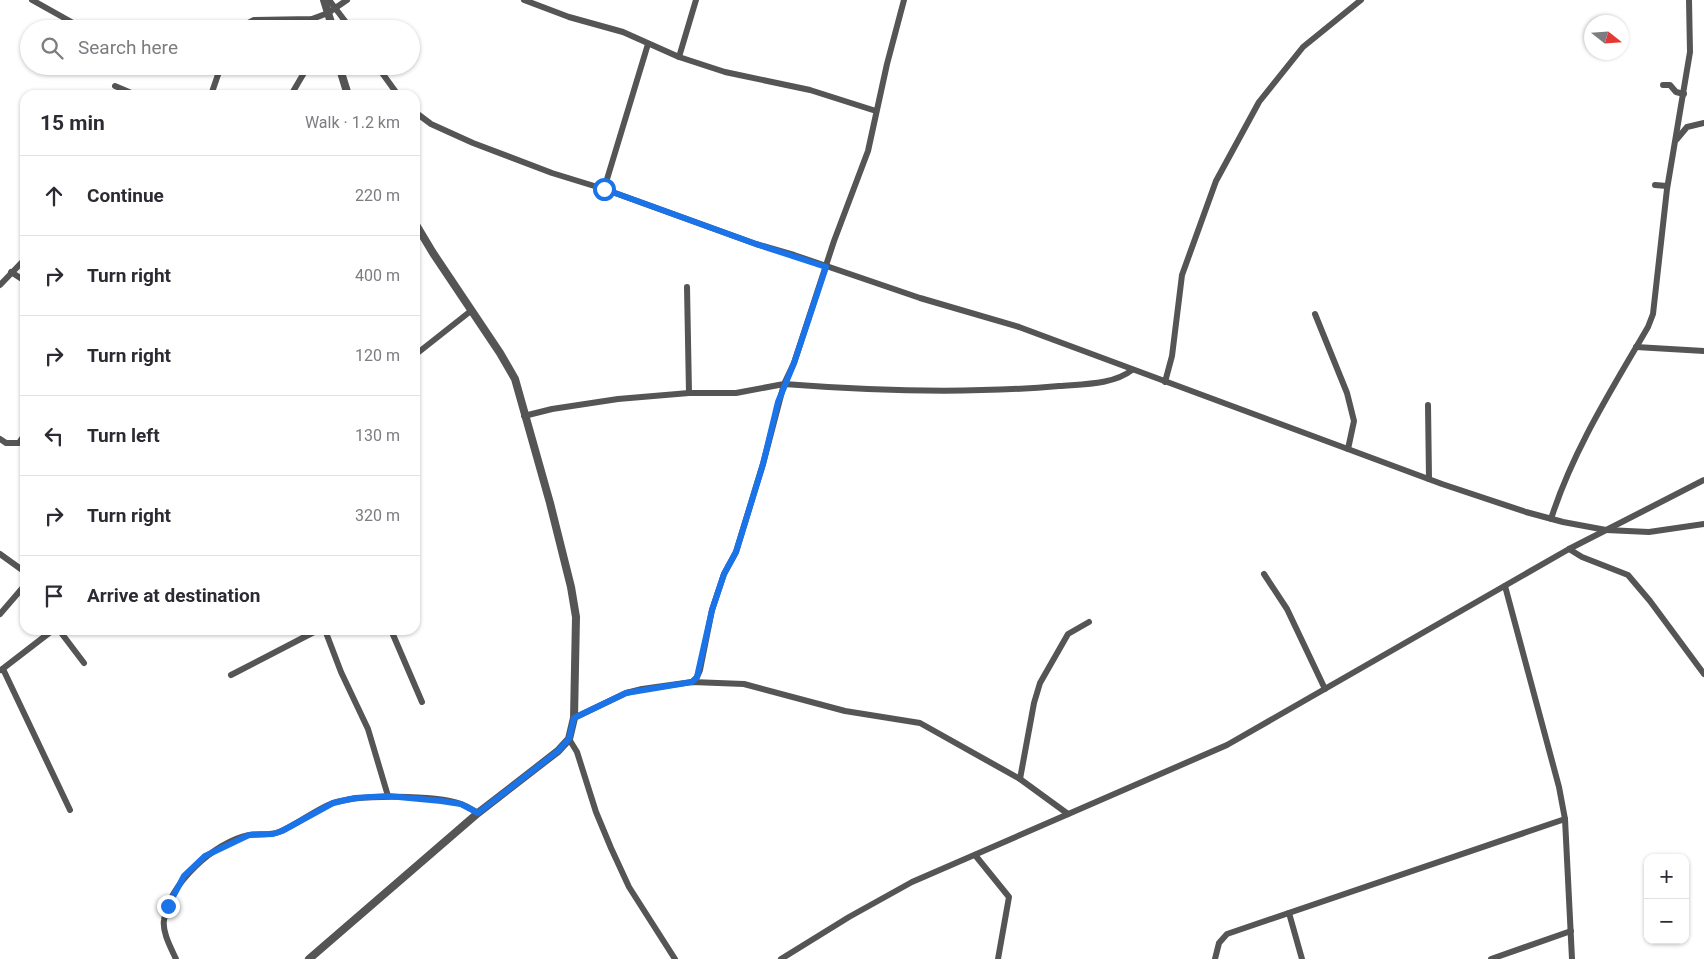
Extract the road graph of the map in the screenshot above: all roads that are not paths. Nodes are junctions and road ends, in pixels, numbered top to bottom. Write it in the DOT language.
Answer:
graph roads {
  1 [pos="32,0"];
  2 [pos="324,0"];
  3 [pos="328,0"];
  4 [pos="347,0"];
  5 [pos="524,0"];
  6 [pos="696,0"];
  7 [pos="904,0"];
  8 [pos="1361,0"];
  9 [pos="1689,0"];
  10 [pos="336,8"];
  11 [pos="328,13"];
  12 [pos="68,20"];
  13 [pos="254,20"];
  14 [pos="312,20"];
  15 [pos="330,20"];
  16 [pos="345,20"];
  17 [pos="648,44"];
  18 [pos="679,57"];
  19 [pos="218,75"];
  20 [pos="303,75"];
  21 [pos="342,75"];
  22 [pos="384,75"];
  23 [pos="1663,85"];
  24 [pos="114,86"];
  25 [pos="124,90"];
  26 [pos="213,90"];
  27 [pos="294,90"];
  28 [pos="346,90"];
  29 [pos="394,90"];
  30 [pos="1684,94"];
  31 [pos="876,111"];
  32 [pos="420,116"];
  33 [pos="1704,123"];
  34 [pos="1676,140"];
  35 [pos="1655,185"];
  36 [pos="1667,186"];
  37 [pos="604,189"];
  38 [pos="420,232"];
  39 [pos="20,264"];
  40 [pos="826,267"];
  41 [pos="11,272"];
  42 [pos="20,278"];
  43 [pos="0,285"];
  44 [pos="687,287"];
  45 [pos="472,310"];
  46 [pos="1315,314"];
  47 [pos="1636,347"];
  48 [pos="420,351"];
  49 [pos="1704,351"];
  50 [pos="1132,370"];
  51 [pos="1165,382"];
  52 [pos="784,384"];
  53 [pos="689,393"];
  54 [pos="1428,405"];
  55 [pos="524,416"];
  56 [pos="0,439"];
  57 [pos="20,442"];
  58 [pos="1348,449"];
  59 [pos="1428,479"];
  60 [pos="1704,480"];
  61 [pos="1551,519"];
  62 [pos="1704,524"];
  63 [pos="1606,530"];
  64 [pos="1569,549"];
  65 [pos="0,554"];
  66 [pos="20,568"];
  67 [pos="1264,574"];
  68 [pos="1504,586"];
  69 [pos="20,591"];
  70 [pos="0,614"];
  71 [pos="1089,622"];
  72 [pos="46,635"];
  73 [pos="63,635"];
  74 [pos="308,635"];
  75 [pos="327,635"];
  76 [pos="393,635"];
  77 [pos="84,663"];
  78 [pos="1,670"];
  79 [pos="1704,674"];
  80 [pos="231,675"];
  81 [pos="692,682"];
  82 [pos="1325,689"];
  83 [pos="422,702"];
  84 [pos="574,718"];
  85 [pos="569,739"];
  86 [pos="1020,779"];
  87 [pos="388,796"];
  88 [pos="70,810"];
  89 [pos="478,813"];
  90 [pos="1068,814"];
  91 [pos="1565,819"];
  92 [pos="975,855"];
  93 [pos="1289,913"];
  94 [pos="1571,931"];
  95 [pos="176,959"];
  96 [pos="309,959"];
  97 [pos="675,959"];
  98 [pos="781,959"];
  99 [pos="998,959"];
  100 [pos="1215,959"];
  101 [pos="1302,959"];
  102 [pos="1491,959"];
  103 [pos="1572,959"];
  1 -- 12 [label="street"];
  2 -- 11 [label="street"];
  3 -- 10 [label="street"];
  4 -- 10 [label="street"];
  5 -- 17 [label="street"];
  6 -- 18 [label="street"];
  7 -- 31 [label="street"];
  8 -- 51 [label="street"];
  9 -- 30 [label="street"];
  10 -- 11 [label="street"];
  10 -- 16 [label="street"];
  11 -- 14 [label="street"];
  11 -- 15 [label="street"];
  13 -- 14 [label="street"];
  17 -- 18 [label="street"];
  17 -- 37 [label="street"];
  18 -- 31 [label="street"];
  19 -- 26 [label="street"];
  20 -- 27 [label="street"];
  21 -- 28 [label="street"];
  22 -- 29 [label="street"];
  23 -- 30 [label="street"];
  24 -- 25 [label="street"];
  30 -- 34 [label="street"];
  31 -- 40 [label="street"];
  32 -- 37 [label="street"];
  33 -- 34 [label="street"];
  34 -- 36 [label="street"];
  35 -- 36 [label="street"];
  36 -- 47 [label="street"];
  37 -- 40 [label="street"];
  38 -- 45 [label="street"];
  39 -- 41 [label="street"];
  40 -- 50 [label="street"];
  40 -- 52 [label="street"];
  41 -- 42 [label="street"];
  41 -- 43 [label="street"];
  44 -- 53 [label="street"];
  45 -- 48 [label="street"];
  45 -- 55 [label="street"];
  46 -- 58 [label="street"];
  47 -- 49 [label="street"];
  47 -- 61 [label="street"];
  50 -- 51 [label="street"];
  50 -- 52 [label="street"];
  51 -- 58 [label="street"];
  52 -- 53 [label="street"];
  52 -- 81 [label="street"];
  53 -- 55 [label="street"];
  54 -- 59 [label="street"];
  55 -- 84 [label="street"];
  56 -- 57 [label="street"];
  58 -- 59 [label="street"];
  59 -- 61 [label="street"];
  60 -- 63 [label="street"];
  61 -- 63 [label="street"];
  62 -- 63 [label="street"];
  63 -- 64 [label="street"];
  64 -- 68 [label="street"];
  64 -- 79 [label="street"];
  65 -- 66 [label="street"];
  67 -- 82 [label="street"];
  68 -- 82 [label="street"];
  68 -- 91 [label="street"];
  69 -- 70 [label="street"];
  71 -- 86 [label="street"];
  72 -- 78 [label="street"];
  73 -- 77 [label="street"];
  74 -- 80 [label="street"];
  75 -- 87 [label="street"];
  76 -- 83 [label="street"];
  78 -- 88 [label="street"];
  81 -- 84 [label="street"];
  81 -- 86 [label="street"];
  82 -- 90 [label="street"];
  84 -- 85 [label="street"];
  85 -- 89 [label="street"];
  85 -- 97 [label="street"];
  86 -- 90 [label="street"];
  87 -- 89 [label="street"];
  87 -- 95 [label="street"];
  89 -- 96 [label="street"];
  90 -- 92 [label="street"];
  91 -- 93 [label="street"];
  91 -- 94 [label="street"];
  92 -- 98 [label="street"];
  92 -- 99 [label="street"];
  93 -- 100 [label="street"];
  93 -- 101 [label="street"];
  94 -- 102 [label="street"];
  94 -- 103 [label="street"];
}
